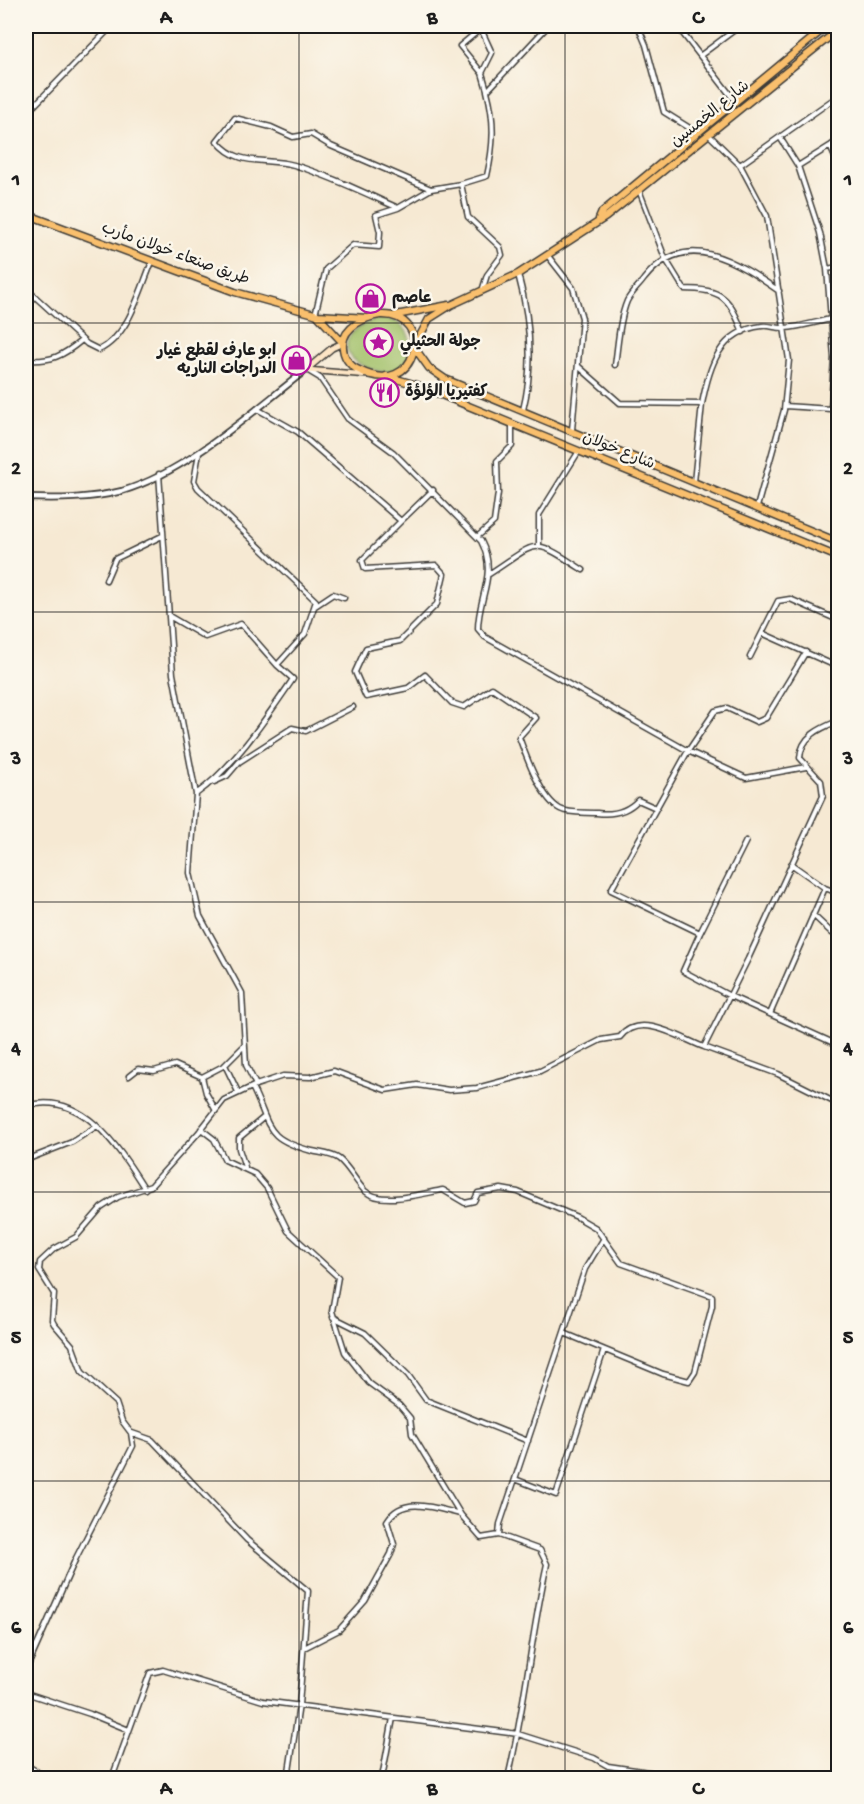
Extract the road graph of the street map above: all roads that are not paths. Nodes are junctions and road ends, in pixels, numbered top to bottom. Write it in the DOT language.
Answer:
graph roads {
  1 [pos="112,26"];
  2 [pos="548,26"];
  3 [pos="638,26"];
  4 [pos="677,26"];
  5 [pos="732,26"];
  6 [pos="740,26"];
  7 [pos="827,26"];
  8 [pos="482,27"];
  9 [pos="736,29"];
  10 [pos="838,30"];
  11 [pos="701,55"];
  12 [pos="482,74"];
  13 [pos="487,91"];
  14 [pos="838,96"];
  15 [pos="735,101"];
  16 [pos="26,114"];
  17 [pos="696,132"];
  18 [pos="709,135"];
  19 [pos="781,139"];
  20 [pos="838,140"];
  21 [pos="830,146"];
  22 [pos="838,164"];
  23 [pos="740,165"];
  24 [pos="798,166"];
  25 [pos="461,184"];
  26 [pos="430,189"];
  27 [pos="639,190"];
  28 [pos="398,208"];
  29 [pos="26,214"];
  30 [pos="599,219"];
  31 [pos="548,256"];
  32 [pos="665,258"];
  33 [pos="152,262"];
  34 [pos="838,267"];
  35 [pos="827,269"];
  36 [pos="518,274"];
  37 [pos="26,282"];
  38 [pos="482,291"];
  39 [pos="779,291"];
  40 [pos="451,305"];
  41 [pos="316,315"];
  42 [pos="396,315"];
  43 [pos="368,318"];
  44 [pos="831,319"];
  45 [pos="785,328"];
  46 [pos="742,332"];
  47 [pos="82,339"];
  48 [pos="343,343"];
  49 [pos="414,347"];
  50 [pos="26,360"];
  51 [pos="615,365"];
  52 [pos="578,366"];
  53 [pos="306,370"];
  54 [pos="369,375"];
  55 [pos="386,376"];
  56 [pos="702,404"];
  57 [pos="785,406"];
  58 [pos="257,409"];
  59 [pos="523,410"];
  60 [pos="512,423"];
  61 [pos="572,430"];
  62 [pos="579,450"];
  63 [pos="199,453"];
  64 [pos="159,474"];
  65 [pos="694,482"];
  66 [pos="433,490"];
  67 [pos="26,498"];
  68 [pos="757,507"];
  69 [pos="400,521"];
  70 [pos="162,536"];
  71 [pos="477,537"];
  72 [pos="835,540"];
  73 [pos="539,545"];
  74 [pos="823,551"];
  75 [pos="838,557"];
  76 [pos="583,570"];
  77 [pos="489,574"];
  78 [pos="106,580"];
  79 [pos="344,598"];
  80 [pos="315,606"];
  81 [pos="169,616"];
  82 [pos="838,620"];
  83 [pos="762,633"];
  84 [pos="806,652"];
  85 [pos="750,657"];
  86 [pos="278,665"];
  87 [pos="838,667"];
  88 [pos="353,707"];
  89 [pos="838,721"];
  90 [pos="688,751"];
  91 [pos="806,767"];
  92 [pos="210,784"];
  93 [pos="196,794"];
  94 [pos="656,808"];
  95 [pos="746,841"];
  96 [pos="791,864"];
  97 [pos="825,888"];
  98 [pos="838,893"];
  99 [pos="813,915"];
  100 [pos="700,933"];
  101 [pos="838,936"];
  102 [pos="730,996"];
  103 [pos="770,1014"];
  104 [pos="244,1045"];
  105 [pos="838,1045"];
  106 [pos="704,1047"];
  107 [pos="225,1065"];
  108 [pos="129,1076"];
  109 [pos="202,1077"];
  110 [pos="254,1086"];
  111 [pos="238,1092"];
  112 [pos="838,1104"];
  113 [pos="26,1106"];
  114 [pos="215,1109"];
  115 [pos="263,1118"];
  116 [pos="97,1126"];
  117 [pos="201,1129"];
  118 [pos="26,1160"];
  119 [pos="245,1167"];
  120 [pos="145,1189"];
  121 [pos="604,1238"];
  122 [pos="332,1316"];
  123 [pos="564,1333"];
  124 [pos="604,1350"];
  125 [pos="131,1433"];
  126 [pos="528,1441"];
  127 [pos="515,1479"];
  128 [pos="460,1515"];
  129 [pos="499,1535"];
  130 [pos="26,1635"];
  131 [pos="303,1648"];
  132 [pos="35,1649"];
  133 [pos="26,1670"];
  134 [pos="26,1693"];
  135 [pos="299,1705"];
  136 [pos="393,1718"];
  137 [pos="129,1730"];
  138 [pos="518,1734"];
  139 [pos="26,1765"];
  140 [pos="746,1777"];
  141 [pos="781,1778"];
  142 [pos="48,1779"];
  143 [pos="112,1779"];
  144 [pos="288,1779"];
  145 [pos="382,1779"];
  146 [pos="508,1779"];
  147 [pos="689,1779"];
  148 [pos="723,1779"];
  149 [pos="797,1779"];
  1 -- 16 [label="street"];
  2 -- 13 [label="street"];
  3 -- 17 [label="street"];
  4 -- 11 [label="street"];
  5 -- 9 [label="street"];
  6 -- 9 [label="street"];
  7 -- 15 [label="main road, شارع الخمسين"];
  8 -- 12 [label="street"];
  8 -- 12 [label="street"];
  9 -- 11 [label="street"];
  10 -- 18 [label="main road, شارع الخمسين"];
  11 -- 15 [label="street"];
  12 -- 13 [label="street"];
  13 -- 25 [label="street"];
  14 -- 19 [label="street"];
  15 -- 17 [label="main road, شارع الخمسين"];
  17 -- 30 [label="main road, شارع الخمسين"];
  18 -- 23 [label="street"];
  18 -- 27 [label="main road, شارع الخمسين"];
  19 -- 23 [label="street"];
  19 -- 24 [label="street"];
  20 -- 21 [label="street"];
  21 -- 22 [label="street"];
  21 -- 24 [label="street"];
  23 -- 39 [label="street"];
  24 -- 35 [label="street"];
  25 -- 26 [label="street"];
  25 -- 38 [label="street"];
  26 -- 28 [label="street"];
  26 -- 28 [label="street"];
  27 -- 30 [label="main road, شارع الخمسين"];
  27 -- 32 [label="street"];
  28 -- 41 [label="street"];
  29 -- 33 [label="main road, طريق صنعاء خولان مأرب"];
  30 -- 31 [label="main road, شارع الخمسين"];
  31 -- 36 [label="main road, شارع الخمسين"];
  31 -- 52 [label="street"];
  32 -- 39 [label="street"];
  32 -- 46 [label="street"];
  32 -- 51 [label="street"];
  33 -- 41 [label="main road, طريق صنعاء خولان مأرب"];
  33 -- 47 [label="street"];
  34 -- 35 [label="street"];
  35 -- 44 [label="street"];
  36 -- 38 [label="main road, شارع الخمسين"];
  36 -- 59 [label="street"];
  37 -- 47 [label="street"];
  38 -- 40 [label="main road, شارع الخمسين"];
  39 -- 45 [label="street"];
  40 -- 42 [label="main road, شارع الخمسين"];
  40 -- 49 [label="main road, شارع الخمسين"];
  41 -- 43 [label="main road, طريق صنعاء خولان مأرب"];
  41 -- 48 [label="main road"];
  42 -- 43 [label="main road"];
  42 -- 49 [label="main road"];
  43 -- 48 [label="main road"];
  44 -- 45 [label="street"];
  44 -- 57 [label="street"];
  45 -- 46 [label="street"];
  45 -- 57 [label="street"];
  46 -- 56 [label="street"];
  47 -- 50 [label="street"];
  48 -- 53 [label="main road"];
  48 -- 54 [label="main road"];
  49 -- 55 [label="main road"];
  49 -- 59 [label="main road, شارع خولان"];
  52 -- 56 [label="street"];
  52 -- 61 [label="street"];
  53 -- 54 [label="main road"];
  53 -- 58 [label="street"];
  53 -- 66 [label="street"];
  54 -- 55 [label="main road"];
  55 -- 60 [label="main road, شارع خولان"];
  56 -- 65 [label="street"];
  57 -- 68 [label="street"];
  58 -- 63 [label="street"];
  58 -- 69 [label="street"];
  59 -- 61 [label="main road, شارع خولان"];
  60 -- 62 [label="main road, شارع خولان"];
  60 -- 71 [label="street"];
  61 -- 65 [label="main road, شارع خولان"];
  62 -- 73 [label="street"];
  62 -- 74 [label="main road, شارع خولان"];
  63 -- 64 [label="street"];
  63 -- 80 [label="street"];
  64 -- 67 [label="street"];
  64 -- 70 [label="street"];
  65 -- 68 [label="main road, شارع خولان"];
  66 -- 69 [label="street"];
  66 -- 71 [label="street"];
  68 -- 72 [label="main road, شارع خولان"];
  69 -- 94 [label="street"];
  70 -- 78 [label="street"];
  70 -- 81 [label="street"];
  71 -- 77 [label="street"];
  72 -- 74 [label="main road"];
  73 -- 76 [label="street"];
  73 -- 77 [label="street"];
  74 -- 75 [label="main road, شارع خولان"];
  77 -- 90 [label="street"];
  79 -- 80 [label="street"];
  80 -- 86 [label="street"];
  81 -- 86 [label="street"];
  81 -- 93 [label="street"];
  82 -- 83 [label="street"];
  83 -- 84 [label="street"];
  83 -- 85 [label="street"];
  84 -- 87 [label="street"];
  84 -- 90 [label="street"];
  86 -- 92 [label="street"];
  88 -- 92 [label="street"];
  89 -- 91 [label="street"];
  90 -- 91 [label="street"];
  90 -- 94 [label="street"];
  91 -- 96 [label="street"];
  92 -- 93 [label="street"];
  93 -- 104 [label="street"];
  94 -- 100 [label="street"];
  95 -- 100 [label="street"];
  96 -- 97 [label="street"];
  96 -- 102 [label="street"];
  97 -- 98 [label="street"];
  97 -- 99 [label="street"];
  99 -- 101 [label="street"];
  99 -- 103 [label="street"];
  100 -- 102 [label="street"];
  102 -- 103 [label="street"];
  102 -- 106 [label="street"];
  103 -- 105 [label="street"];
  104 -- 107 [label="street"];
  104 -- 110 [label="street"];
  106 -- 110 [label="street"];
  106 -- 112 [label="street"];
  107 -- 109 [label="street"];
  107 -- 111 [label="street"];
  108 -- 109 [label="street"];
  109 -- 114 [label="street"];
  110 -- 111 [label="street"];
  110 -- 115 [label="street"];
  111 -- 114 [label="street"];
  113 -- 116 [label="street"];
  114 -- 117 [label="street"];
  115 -- 119 [label="street"];
  115 -- 121 [label="street"];
  116 -- 118 [label="street"];
  116 -- 120 [label="street"];
  117 -- 119 [label="street"];
  117 -- 120 [label="street"];
  119 -- 122 [label="street"];
  120 -- 125 [label="street"];
  121 -- 123 [label="street"];
  121 -- 124 [label="street"];
  122 -- 126 [label="street"];
  122 -- 128 [label="street"];
  123 -- 124 [label="street"];
  123 -- 126 [label="street"];
  124 -- 127 [label="street"];
  125 -- 131 [label="street"];
  125 -- 132 [label="street"];
  126 -- 127 [label="street"];
  127 -- 129 [label="street"];
  128 -- 129 [label="street"];
  128 -- 131 [label="street"];
  129 -- 138 [label="street"];
  130 -- 132 [label="street"];
  131 -- 135 [label="street"];
  132 -- 133 [label="street"];
  134 -- 137 [label="street"];
  135 -- 136 [label="street"];
  135 -- 137 [label="street"];
  135 -- 144 [label="street"];
  136 -- 138 [label="street"];
  136 -- 145 [label="street"];
  137 -- 143 [label="street"];
  138 -- 146 [label="street"];
  138 -- 147 [label="street"];
  139 -- 142 [label="street"];
  140 -- 141 [label="street"];
  140 -- 148 [label="street"];
  141 -- 149 [label="street"];
}
